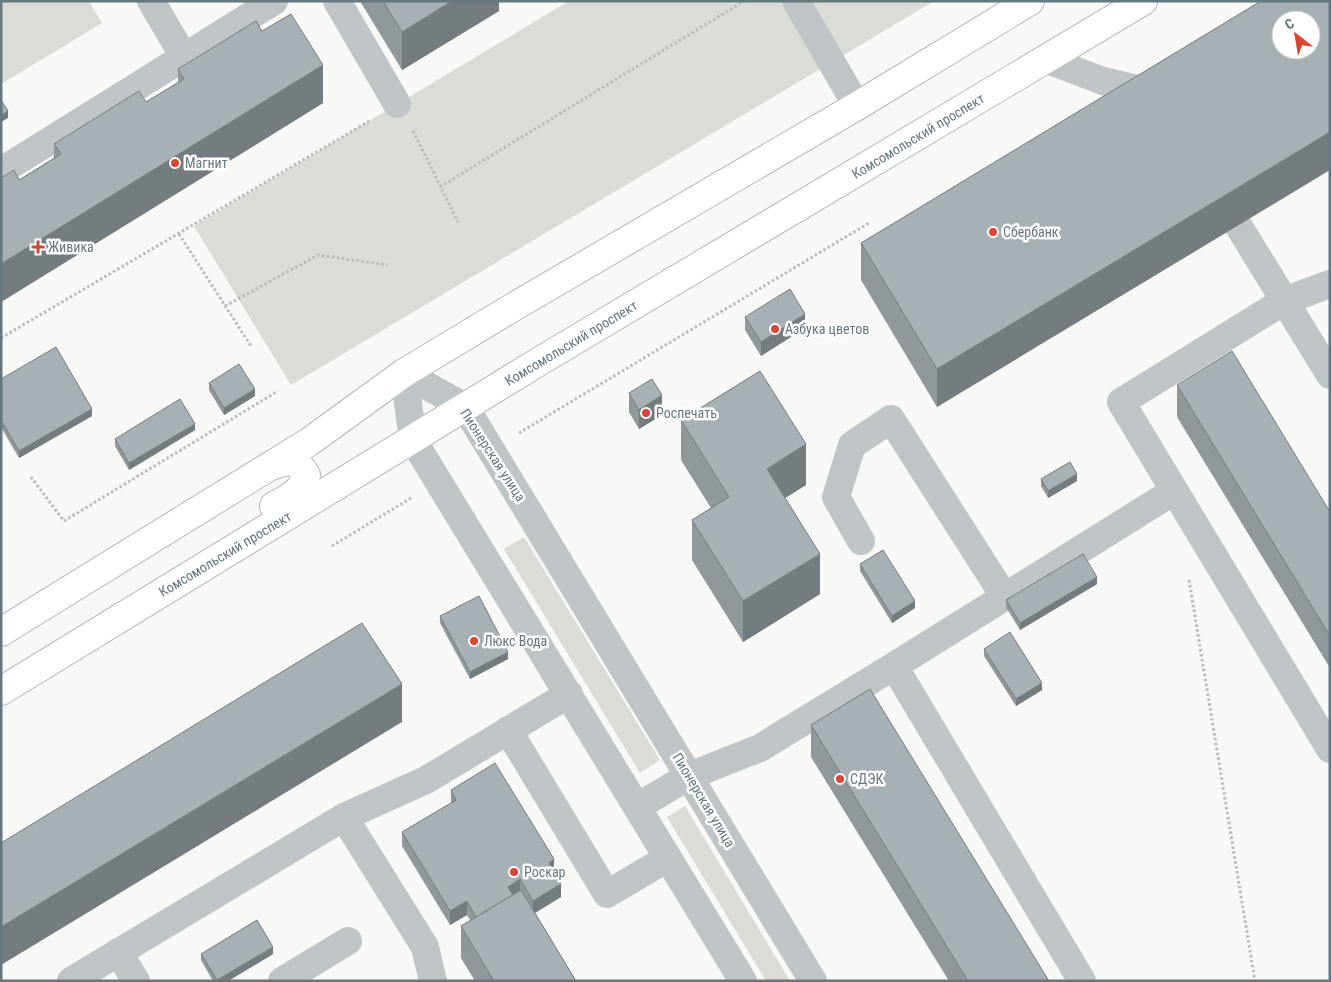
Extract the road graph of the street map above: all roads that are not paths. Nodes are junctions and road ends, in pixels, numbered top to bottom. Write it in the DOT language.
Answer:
graph roads {
  1 [pos="151,1"];
  2 [pos="274,1"];
  3 [pos="336,1"];
  4 [pos="796,1"];
  5 [pos="1030,1"];
  6 [pos="1143,1"];
  7 [pos="184,57"];
  8 [pos="1046,60"];
  9 [pos="1161,99"];
  10 [pos="857,106"];
  11 [pos="403,115"];
  12 [pos="1,171"];
  13 [pos="1238,225"];
  14 [pos="1330,284"];
  15 [pos="1284,301"];
  16 [pos="404,373"];
  17 [pos="1330,375"];
  18 [pos="465,407"];
  19 [pos="413,440"];
  20 [pos="270,466"];
  21 [pos="1174,491"];
  22 [pos="861,541"];
  23 [pos="195,572"];
  24 [pos="1004,596"];
  25 [pos="1,632"];
  26 [pos="894,666"];
  27 [pos="1,690"];
  28 [pos="569,694"];
  29 [pos="508,730"];
  30 [pos="1330,749"];
  31 [pos="689,776"];
  32 [pos="637,807"];
  33 [pos="344,817"];
  34 [pos="668,858"];
  35 [pos="348,941"];
  36 [pos="118,952"];
  37 [pos="71,981"];
  38 [pos="136,981"];
  39 [pos="282,981"];
  40 [pos="433,981"];
  41 [pos="742,981"];
  42 [pos="813,981"];
  43 [pos="1082,981"];
  1 -- 7 [label="street"];
  2 -- 7 [label="street"];
  3 -- 11 [label="street"];
  4 -- 10 [label="street"];
  5 -- 10 [label="main road"];
  6 -- 8 [label="main road, Комсомольский проспект"];
  7 -- 12 [label="street"];
  8 -- 9 [label="street"];
  8 -- 18 [label="main road, Комсомольский проспект"];
  10 -- 16 [label="main road"];
  13 -- 15 [label="street"];
  14 -- 15 [label="street"];
  15 -- 17 [label="street"];
  15 -- 21 [label="street"];
  16 -- 18 [label="street, Пионерская улица"];
  16 -- 19 [label="street"];
  16 -- 20 [label="main road"];
  18 -- 19 [label="main road, Комсомольский проспект"];
  18 -- 31 [label="street, Пионерская улица"];
  19 -- 23 [label="main road, Комсомольский проспект"];
  19 -- 28 [label="street"];
  20 -- 23 [label="main road"];
  20 -- 25 [label="main road"];
  21 -- 24 [label="street"];
  21 -- 30 [label="street"];
  22 -- 24 [label="street"];
  23 -- 27 [label="main road, Комсомольский проспект"];
  24 -- 26 [label="street"];
  26 -- 31 [label="street"];
  26 -- 43 [label="street"];
  28 -- 29 [label="street"];
  28 -- 32 [label="street"];
  29 -- 33 [label="street"];
  29 -- 34 [label="street"];
  31 -- 32 [label="street"];
  31 -- 42 [label="street, Пионерская улица"];
  32 -- 34 [label="street"];
  33 -- 36 [label="street"];
  33 -- 40 [label="street"];
  34 -- 41 [label="street"];
  35 -- 39 [label="street"];
  36 -- 37 [label="street"];
  36 -- 38 [label="street"];
}
